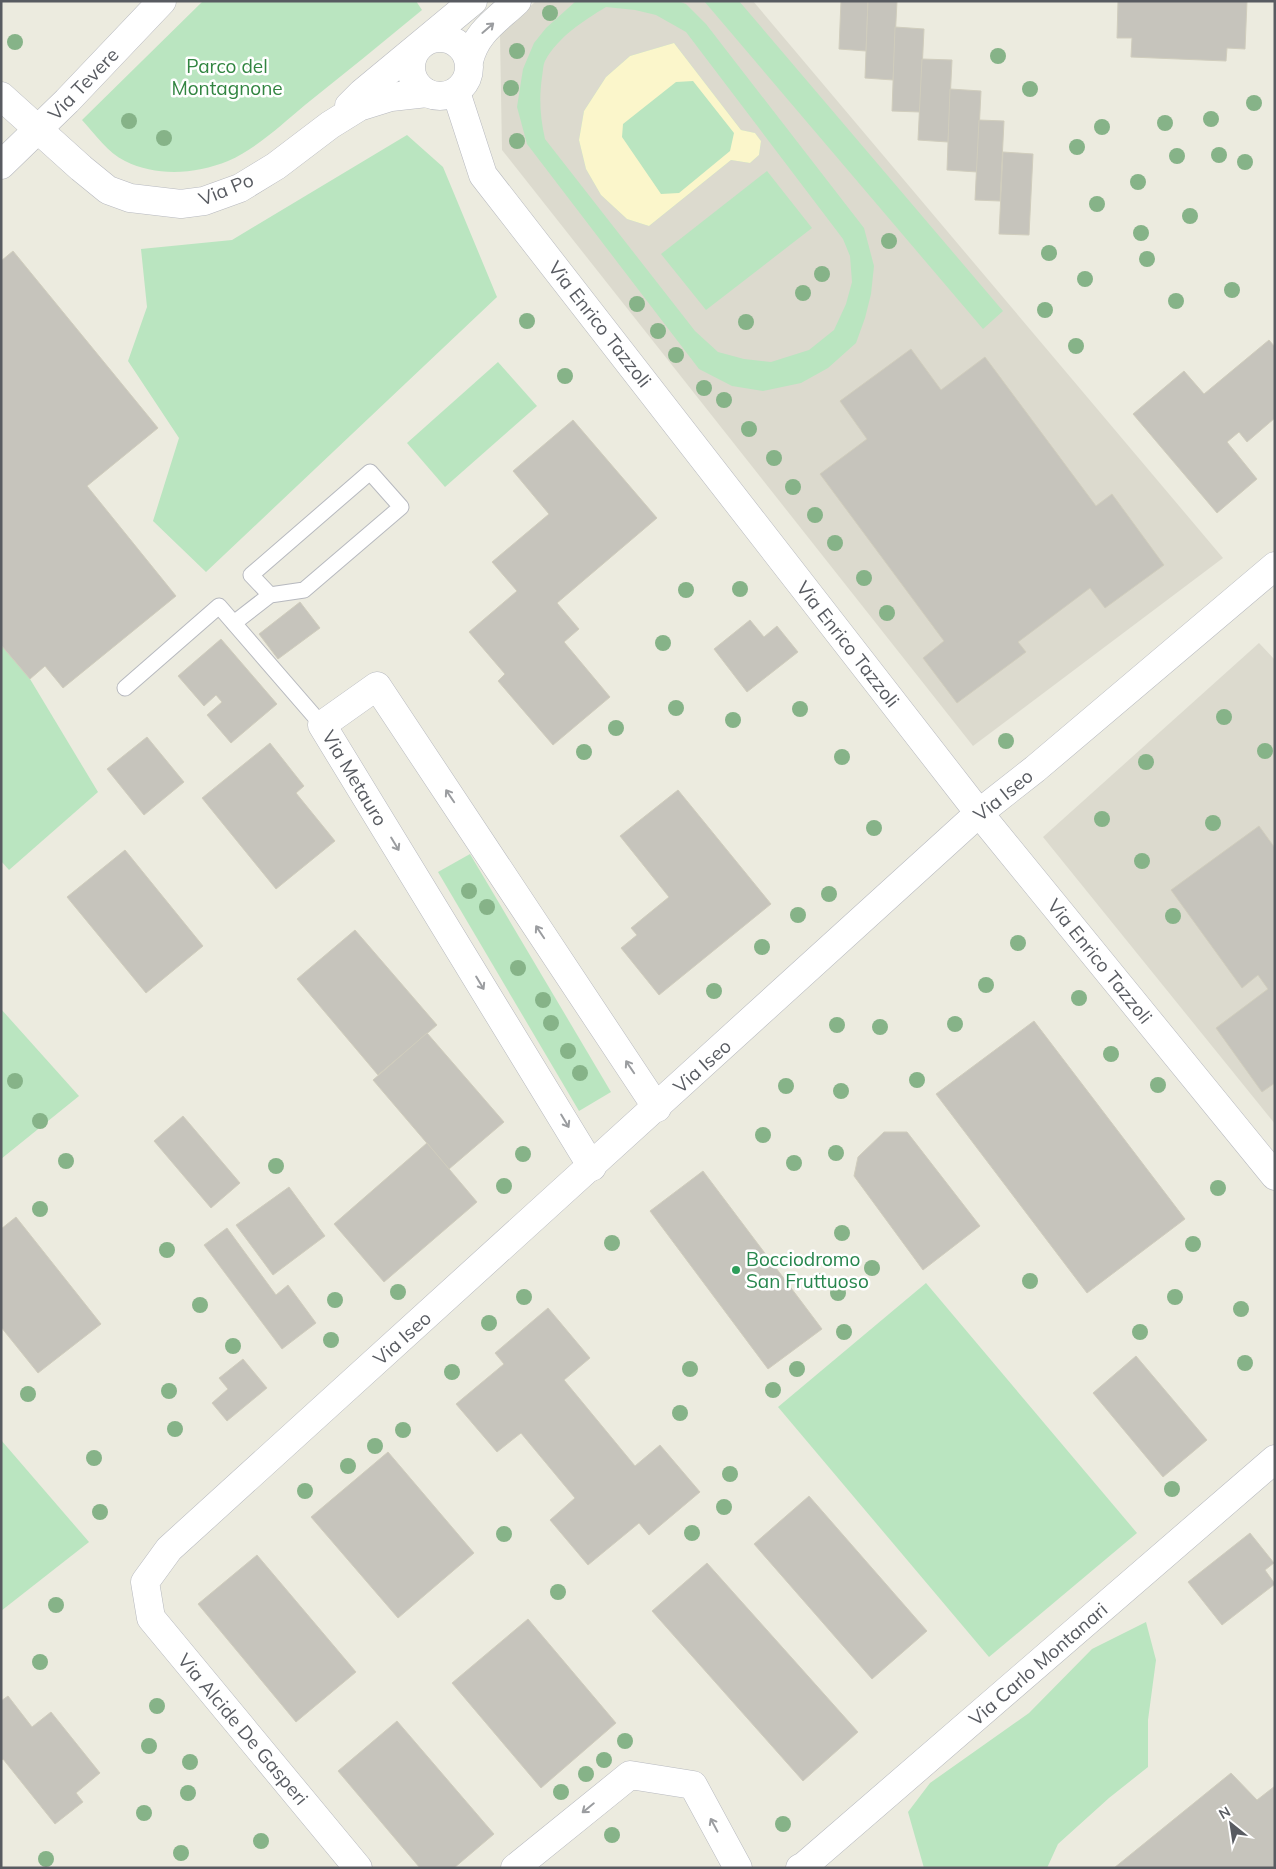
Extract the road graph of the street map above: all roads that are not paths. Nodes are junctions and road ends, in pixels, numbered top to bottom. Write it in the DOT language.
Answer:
graph roads {
  1 [pos="162,1"];
  2 [pos="473,1"];
  3 [pos="517,1"];
  4 [pos="422,45"];
  5 [pos="468,61"];
  6 [pos="456,92"];
  7 [pos="427,93"];
  8 [pos="1,96"];
  9 [pos="330,125"];
  10 [pos="38,130"];
  11 [pos="1,165"];
  12 [pos="1275,566"];
  13 [pos="270,595"];
  14 [pos="234,623"];
  15 [pos="125,688"];
  16 [pos="322,725"];
  17 [pos="980,814"];
  18 [pos="657,1108"];
  19 [pos="592,1167"];
  20 [pos="1275,1176"];
  21 [pos="1275,1459"];
  22 [pos="145,1582"];
  23 [pos="358,1868"];
  24 [pos="515,1868"];
  25 [pos="738,1868"];
  26 [pos="800,1868"];
  1 -- 10 [label="street, Via Tevere"];
  2 -- 4 [label="street"];
  5 -- 3 [label="street, one-way"];
  4 -- 5 [label="street"];
  4 -- 7 [label="street"];
  4 -- 9 [label="street"];
  5 -- 6 [label="street"];
  6 -- 7 [label="street"];
  6 -- 17 [label="street, Via Enrico Tazzoli"];
  7 -- 9 [label="street"];
  8 -- 10 [label="street"];
  9 -- 10 [label="street, Via Po"];
  10 -- 11 [label="street, Via Tevere"];
  12 -- 17 [label="street, Via Iseo"];
  13 -- 13 [label="lane"];
  13 -- 14 [label="lane"];
  14 -- 15 [label="lane"];
  14 -- 16 [label="lane"];
  18 -- 16 [label="street, Via Metauro, one-way"];
  16 -- 19 [label="street, Via Metauro, one-way"];
  17 -- 18 [label="street, Via Iseo"];
  17 -- 20 [label="street, Via Enrico Tazzoli"];
  18 -- 19 [label="street, Via Iseo"];
  19 -- 22 [label="street, Via Iseo"];
  21 -- 26 [label="street, Via Carlo Montanari"];
  22 -- 23 [label="street, Via Alcide De Gasperi"];
  25 -- 24 [label="street, one-way"];
}
